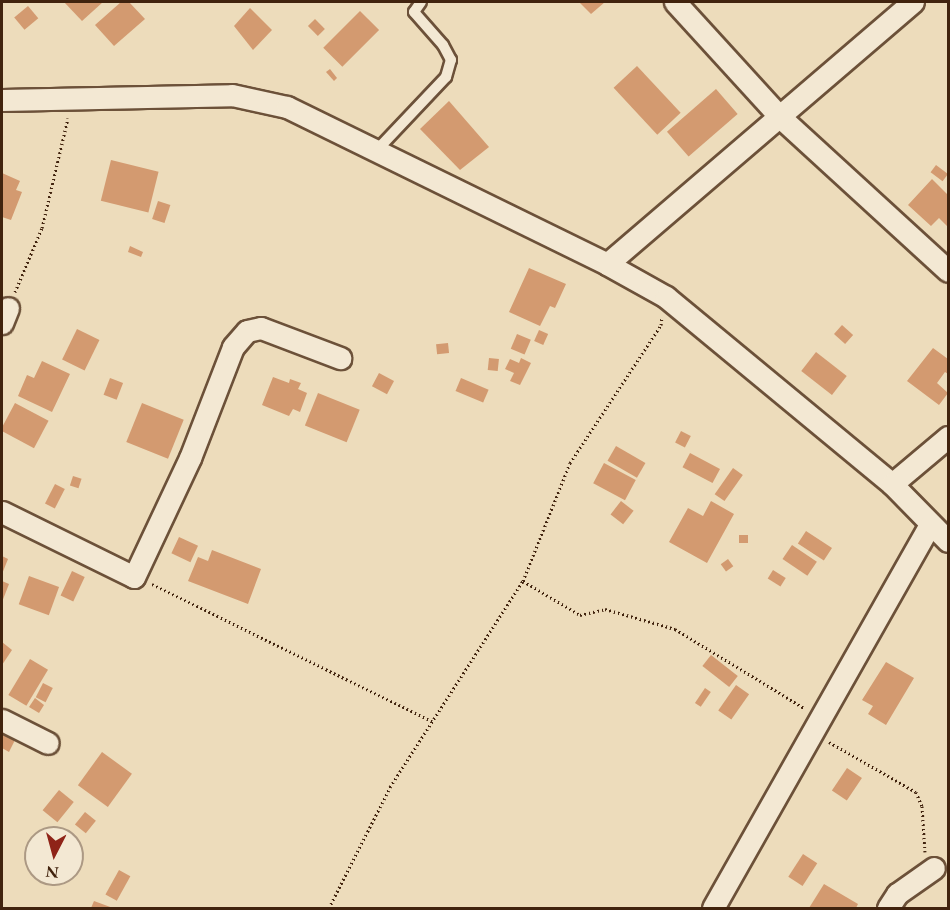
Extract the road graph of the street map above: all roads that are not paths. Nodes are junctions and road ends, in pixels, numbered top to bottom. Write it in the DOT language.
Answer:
graph roads {
  1 [pos="421,2"];
  2 [pos="675,2"];
  3 [pos="913,2"];
  4 [pos="2,100"];
  5 [pos="779,116"];
  6 [pos="376,151"];
  7 [pos="608,264"];
  8 [pos="948,271"];
  9 [pos="340,358"];
  10 [pos="948,437"];
  11 [pos="892,484"];
  12 [pos="2,512"];
  13 [pos="930,524"];
  14 [pos="948,541"];
  15 [pos="2,720"];
  16 [pos="48,743"];
  17 [pos="934,868"];
  18 [pos="721,906"];
  19 [pos="888,909"];
  1 -- 6 [label="lane"];
  2 -- 5 [label="street"];
  3 -- 5 [label="street"];
  4 -- 6 [label="street"];
  5 -- 7 [label="street"];
  5 -- 8 [label="street"];
  6 -- 7 [label="street"];
  7 -- 11 [label="street"];
  9 -- 12 [label="street"];
  10 -- 11 [label="street"];
  11 -- 13 [label="street"];
  13 -- 14 [label="street"];
  13 -- 18 [label="street"];
  15 -- 16 [label="street"];
  17 -- 19 [label="street"];
}
